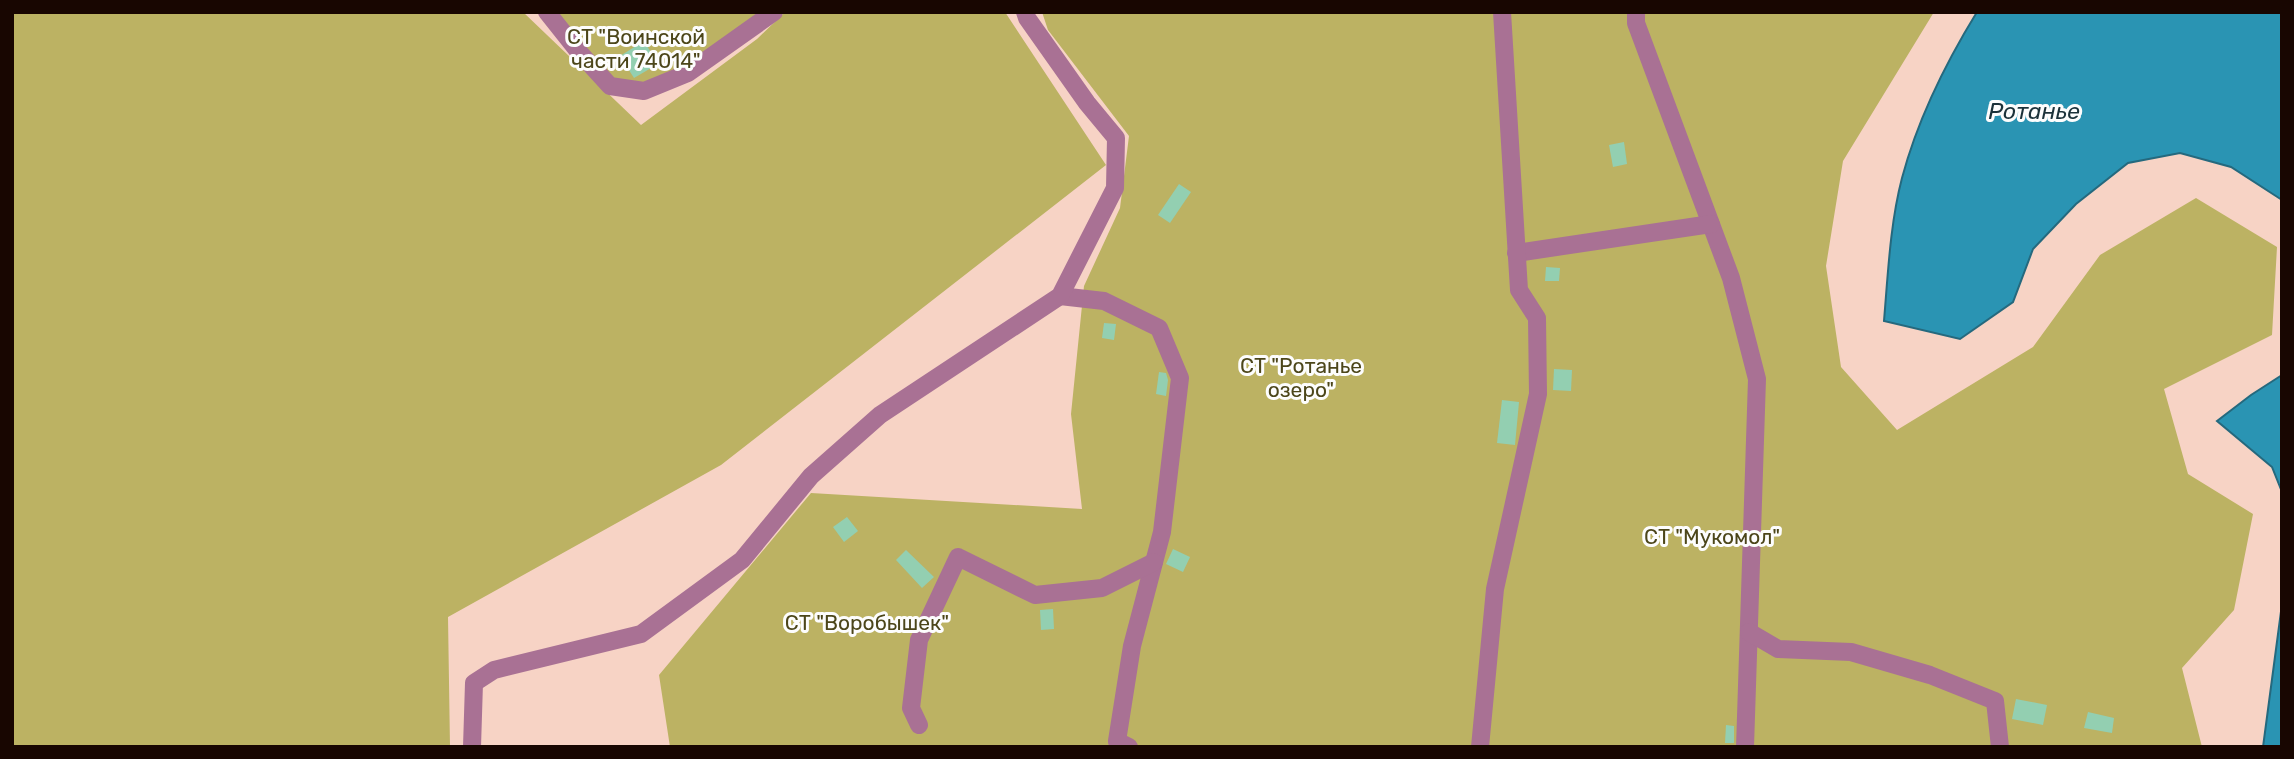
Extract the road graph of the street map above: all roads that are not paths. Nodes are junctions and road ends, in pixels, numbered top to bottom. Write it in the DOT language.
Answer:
graph roads {
  1 [pos="547,12"];
  2 [pos="774,12"];
  3 [pos="1025,12"];
  4 [pos="1502,12"];
  5 [pos="1636,12"];
  6 [pos="1711,224"];
  7 [pos="1516,253"];
  8 [pos="1060,296"];
  9 [pos="1154,562"];
  10 [pos="1749,632"];
  11 [pos="919,725"];
  12 [pos="472,747"];
  13 [pos="1129,747"];
  14 [pos="1480,747"];
  15 [pos="1745,747"];
  16 [pos="2000,747"];
  1 -- 2 [label="street"];
  3 -- 8 [label="street"];
  4 -- 7 [label="street"];
  5 -- 6 [label="street"];
  6 -- 7 [label="street"];
  6 -- 10 [label="street"];
  7 -- 14 [label="street"];
  8 -- 9 [label="street"];
  8 -- 12 [label="street"];
  9 -- 11 [label="street"];
  9 -- 13 [label="street"];
  10 -- 15 [label="street"];
  10 -- 16 [label="street"];
}
